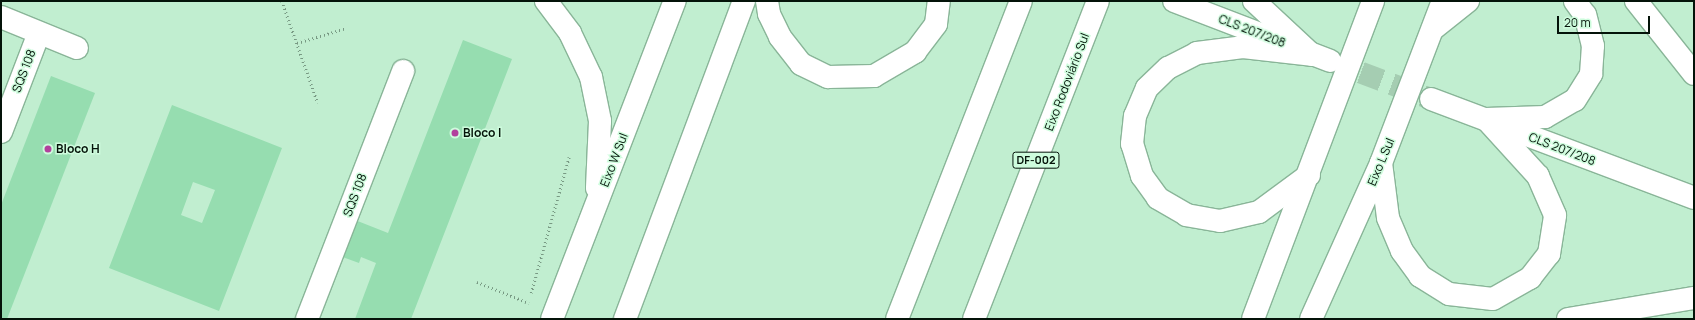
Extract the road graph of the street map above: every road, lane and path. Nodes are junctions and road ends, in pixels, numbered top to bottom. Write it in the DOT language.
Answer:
graph roads {
  1 [pos="282,1"];
  2 [pos="546,1"];
  3 [pos="675,1"];
  4 [pos="744,1"];
  5 [pos="767,1"];
  6 [pos="939,1"];
  7 [pos="1020,1"];
  8 [pos="1098,1"];
  9 [pos="1174,1"];
  10 [pos="1254,1"];
  11 [pos="1373,1"];
  12 [pos="1443,1"];
  13 [pos="1468,1"];
  14 [pos="1574,1"];
  15 [pos="1636,1"];
  16 [pos="1,17"];
  17 [pos="346,28"];
  18 [pos="1433,29"];
  19 [pos="39,33"];
  20 [pos="297,43"];
  21 [pos="77,48"];
  22 [pos="1321,58"];
  23 [pos="403,71"];
  24 [pos="1694,74"];
  25 [pos="1431,99"];
  26 [pos="318,103"];
  27 [pos="1486,120"];
  28 [pos="1,132"];
  29 [pos="570,148"];
  30 [pos="1381,163"];
  31 [pos="1309,175"];
  32 [pos="1694,198"];
  33 [pos="596,209"];
  34 [pos="478,282"];
  35 [pos="1694,298"];
  36 [pos="528,303"];
  37 [pos="553,316"];
  38 [pos="307,319"];
  39 [pos="625,319"];
  40 [pos="897,319"];
  41 [pos="974,319"];
  42 [pos="1253,319"];
  43 [pos="1311,319"];
  44 [pos="1568,319"];
  1 -- 20 [label="path"];
  2 -- 33 [label="main road"];
  3 -- 33 [label="main road, Eixo W Sul"];
  4 -- 39 [label="main road"];
  5 -- 6 [label="main road"];
  7 -- 40 [label="main road"];
  8 -- 41 [label="main road, Eixo Rodoviário Sul / DF-002"];
  9 -- 22 [label="main road, CLS 207/208"];
  10 -- 22 [label="main road"];
  11 -- 31 [label="main road"];
  12 -- 18 [label="main road, Eixo L Sul"];
  13 -- 18 [label="main road"];
  14 -- 27 [label="main road"];
  15 -- 24 [label="main road"];
  16 -- 19 [label="main road"];
  17 -- 20 [label="path"];
  18 -- 30 [label="main road, Eixo L Sul"];
  19 -- 21 [label="main road"];
  19 -- 28 [label="main road, SQS 108"];
  20 -- 26 [label="path"];
  22 -- 31 [label="main road"];
  23 -- 38 [label="main road, SQS 108"];
  25 -- 27 [label="main road, CLS 207/208"];
  27 -- 30 [label="main road"];
  27 -- 32 [label="main road, CLS 207/208"];
  29 -- 36 [label="path"];
  30 -- 43 [label="main road, Eixo L Sul"];
  31 -- 42 [label="main road"];
  33 -- 37 [label="main road, Eixo W Sul"];
  34 -- 36 [label="path"];
  35 -- 44 [label="main road"];
  36 -- 37 [label="path"];
}
